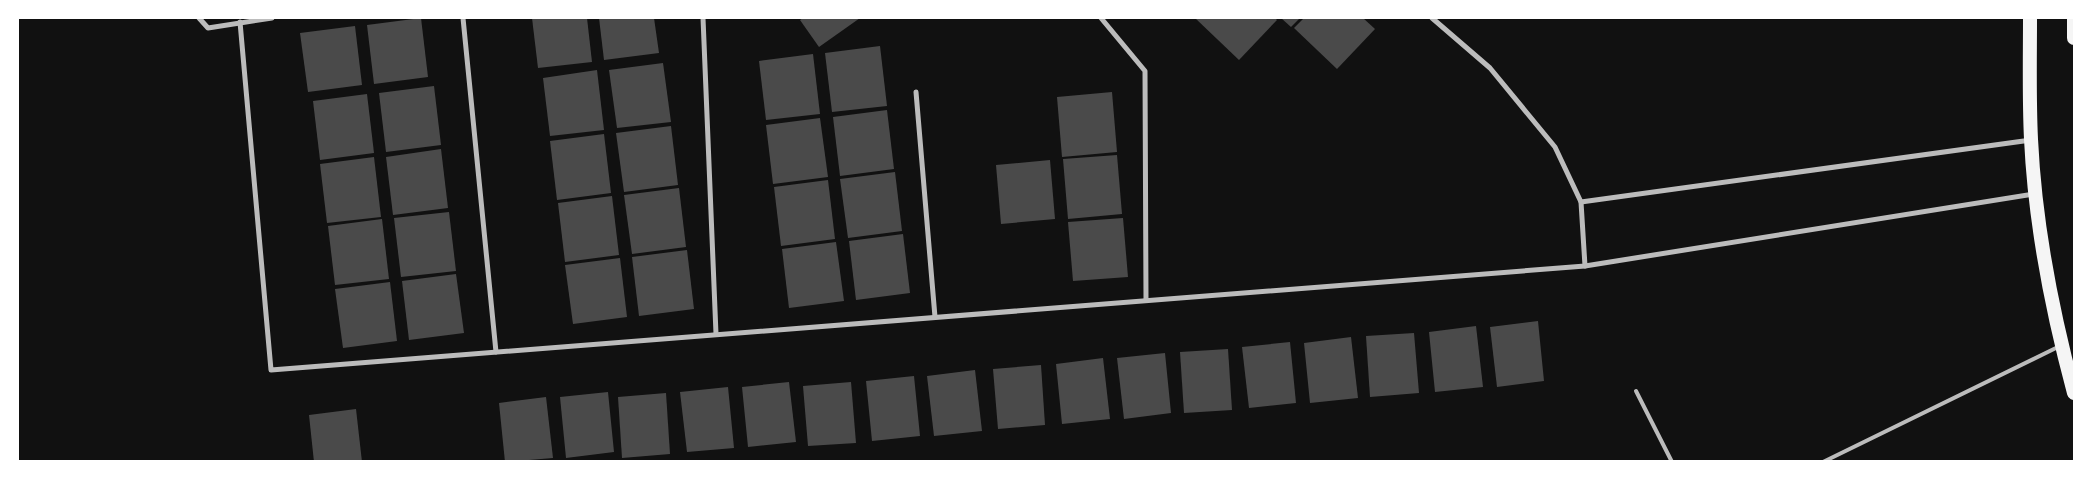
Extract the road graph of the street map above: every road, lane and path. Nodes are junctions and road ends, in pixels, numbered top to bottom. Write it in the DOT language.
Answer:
graph roads {
  1 [pos="199,18"];
  2 [pos="272,18"];
  3 [pos="463,18"];
  4 [pos="703,18"];
  5 [pos="1101,18"];
  6 [pos="1432,18"];
  7 [pos="2030,18"];
  8 [pos="2074,18"];
  9 [pos="240,22"];
  10 [pos="2074,38"];
  11 [pos="916,92"];
  12 [pos="2031,140"];
  13 [pos="2036,193"];
  14 [pos="1581,202"];
  15 [pos="1585,266"];
  16 [pos="1146,300"];
  17 [pos="935,317"];
  18 [pos="716,334"];
  19 [pos="2062,345"];
  20 [pos="496,352"];
  21 [pos="1636,392"];
  22 [pos="2074,393"];
  23 [pos="1672,462"];
  24 [pos="1823,462"];
  1 -- 9 [label="street"];
  2 -- 9 [label="street"];
  3 -- 20 [label="street"];
  4 -- 18 [label="street"];
  5 -- 16 [label="street"];
  6 -- 14 [label="street"];
  7 -- 12 [label="highway"];
  8 -- 10 [label="highway"];
  9 -- 20 [label="street"];
  11 -- 17 [label="street"];
  12 -- 13 [label="highway"];
  12 -- 14 [label="street"];
  13 -- 15 [label="street"];
  13 -- 19 [label="highway"];
  14 -- 15 [label="street"];
  15 -- 16 [label="street"];
  16 -- 17 [label="street"];
  17 -- 18 [label="street"];
  18 -- 20 [label="street"];
  19 -- 22 [label="highway"];
  19 -- 24 [label="lane"];
  21 -- 23 [label="lane"];
}
